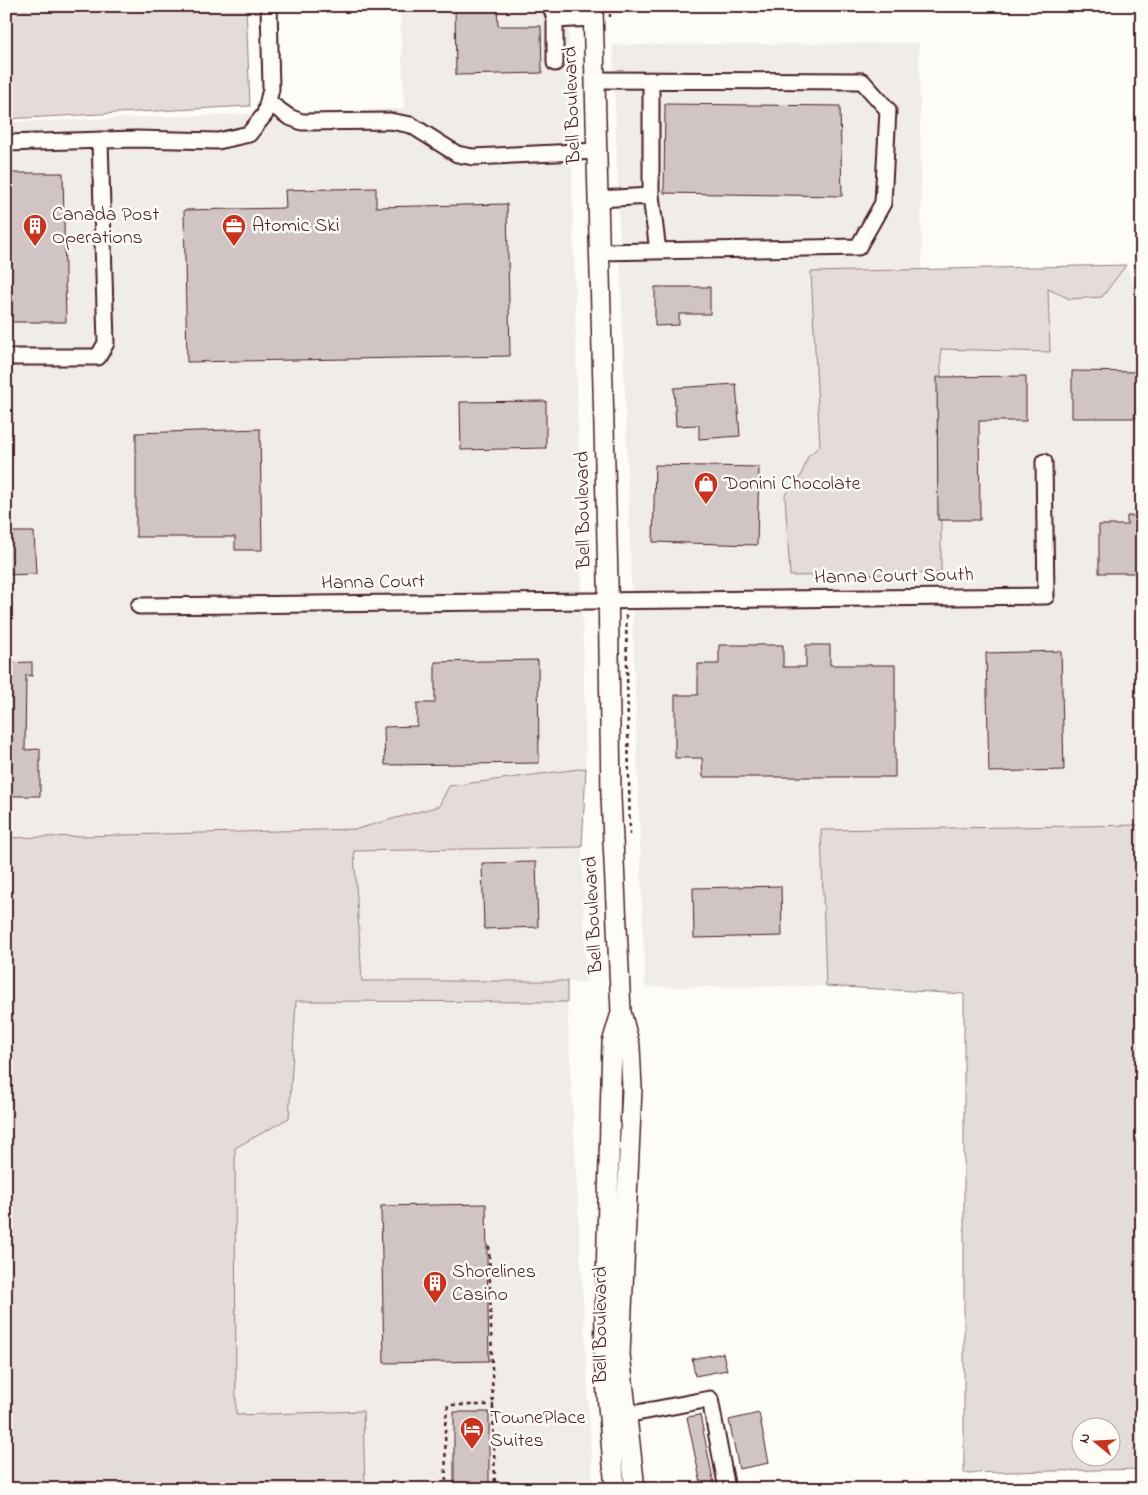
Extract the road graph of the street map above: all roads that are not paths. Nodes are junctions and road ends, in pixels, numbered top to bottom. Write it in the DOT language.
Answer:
graph roads {
  1 [pos="269,6"];
  2 [pos="593,12"];
  3 [pos="553,13"];
  4 [pos="555,63"];
  5 [pos="595,80"];
  6 [pos="651,80"];
  7 [pos="268,102"];
  8 [pos="100,140"];
  9 [pos="6,143"];
  10 [pos="598,151"];
  11 [pos="651,196"];
  12 [pos="598,199"];
  13 [pos="658,251"];
  14 [pos="600,252"];
  15 [pos="6,357"];
  16 [pos="1044,462"];
  17 [pos="608,600"];
  18 [pos="138,606"];
  19 [pos="621,1012"];
  20 [pos="626,1415"];
  21 [pos="615,1489"];
  22 [pos="635,1489"];
  23 [pos="727,1489"];
  1 -- 7 [label="street"];
  2 -- 3 [label="street"];
  2 -- 5 [label="main road, Bell Boulevard"];
  3 -- 4 [label="street"];
  5 -- 6 [label="street"];
  5 -- 10 [label="main road, Bell Boulevard"];
  6 -- 11 [label="street"];
  6 -- 13 [label="street"];
  7 -- 8 [label="street"];
  7 -- 10 [label="street"];
  8 -- 9 [label="street"];
  8 -- 15 [label="street"];
  10 -- 12 [label="main road, Bell Boulevard"];
  11 -- 12 [label="street"];
  11 -- 13 [label="street"];
  12 -- 14 [label="main road, Bell Boulevard"];
  13 -- 14 [label="street"];
  14 -- 17 [label="main road, Bell Boulevard"];
  16 -- 17 [label="street, Hanna Court South"];
  17 -- 18 [label="street, Hanna Court"];
  17 -- 19 [label="main road, Bell Boulevard"];
  19 -- 20 [label="main road, Bell Boulevard"];
  19 -- 21 [label="main road, Bell Boulevard"];
  20 -- 22 [label="main road, Bell Boulevard"];
  20 -- 23 [label="street"];
}
